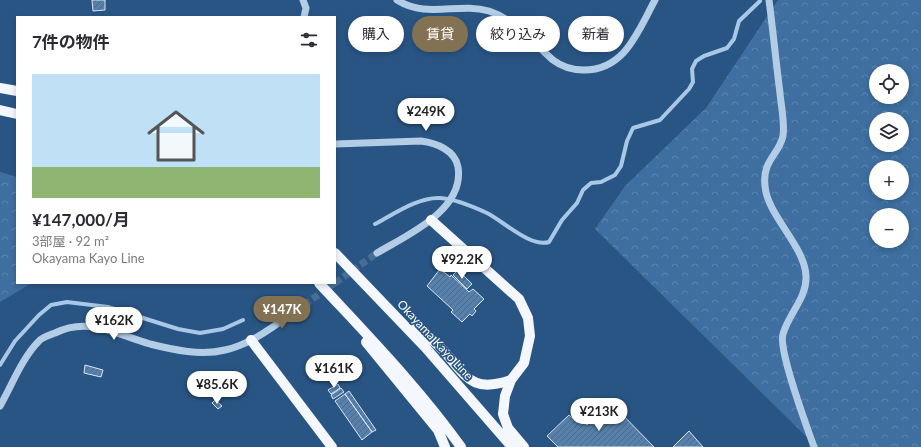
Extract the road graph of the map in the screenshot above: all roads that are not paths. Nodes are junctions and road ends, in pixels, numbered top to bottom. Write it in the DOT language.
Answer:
graph roads {
  1 [pos="303,0"];
  2 [pos="397,0"];
  3 [pos="655,0"];
  4 [pos="769,0"];
  5 [pos="304,16"];
  6 [pos="0,88"];
  7 [pos="16,91"];
  8 [pos="0,110"];
  9 [pos="16,114"];
  10 [pos="336,144"];
  11 [pos="431,220"];
  12 [pos="377,253"];
  13 [pos="336,255"];
  14 [pos="320,284"];
  15 [pos="304,305"];
  16 [pos="395,314"];
  17 [pos="349,315"];
  18 [pos="251,340"];
  19 [pos="511,380"];
  20 [pos="0,406"];
  21 [pos="332,447"];
  22 [pos="445,447"];
  23 [pos="461,447"];
  24 [pos="512,447"];
  25 [pos="524,447"];
  26 [pos="814,447"];
  1 -- 5 [label="street"];
  2 -- 3 [label="street"];
  4 -- 26 [label="street"];
  6 -- 7 [label="main road"];
  8 -- 9 [label="main road"];
  10 -- 11 [label="street"];
  11 -- 12 [label="street"];
  11 -- 19 [label="main road"];
  13 -- 16 [label="main road, Okayama Kayo Line"];
  14 -- 17 [label="main road"];
  15 -- 18 [label="street"];
  16 -- 19 [label="main road"];
  16 -- 24 [label="main road, Okayama Kayo Line"];
  17 -- 22 [label="main road"];
  17 -- 23 [label="main road"];
  18 -- 20 [label="street"];
  18 -- 21 [label="main road"];
  19 -- 25 [label="main road"];
}
